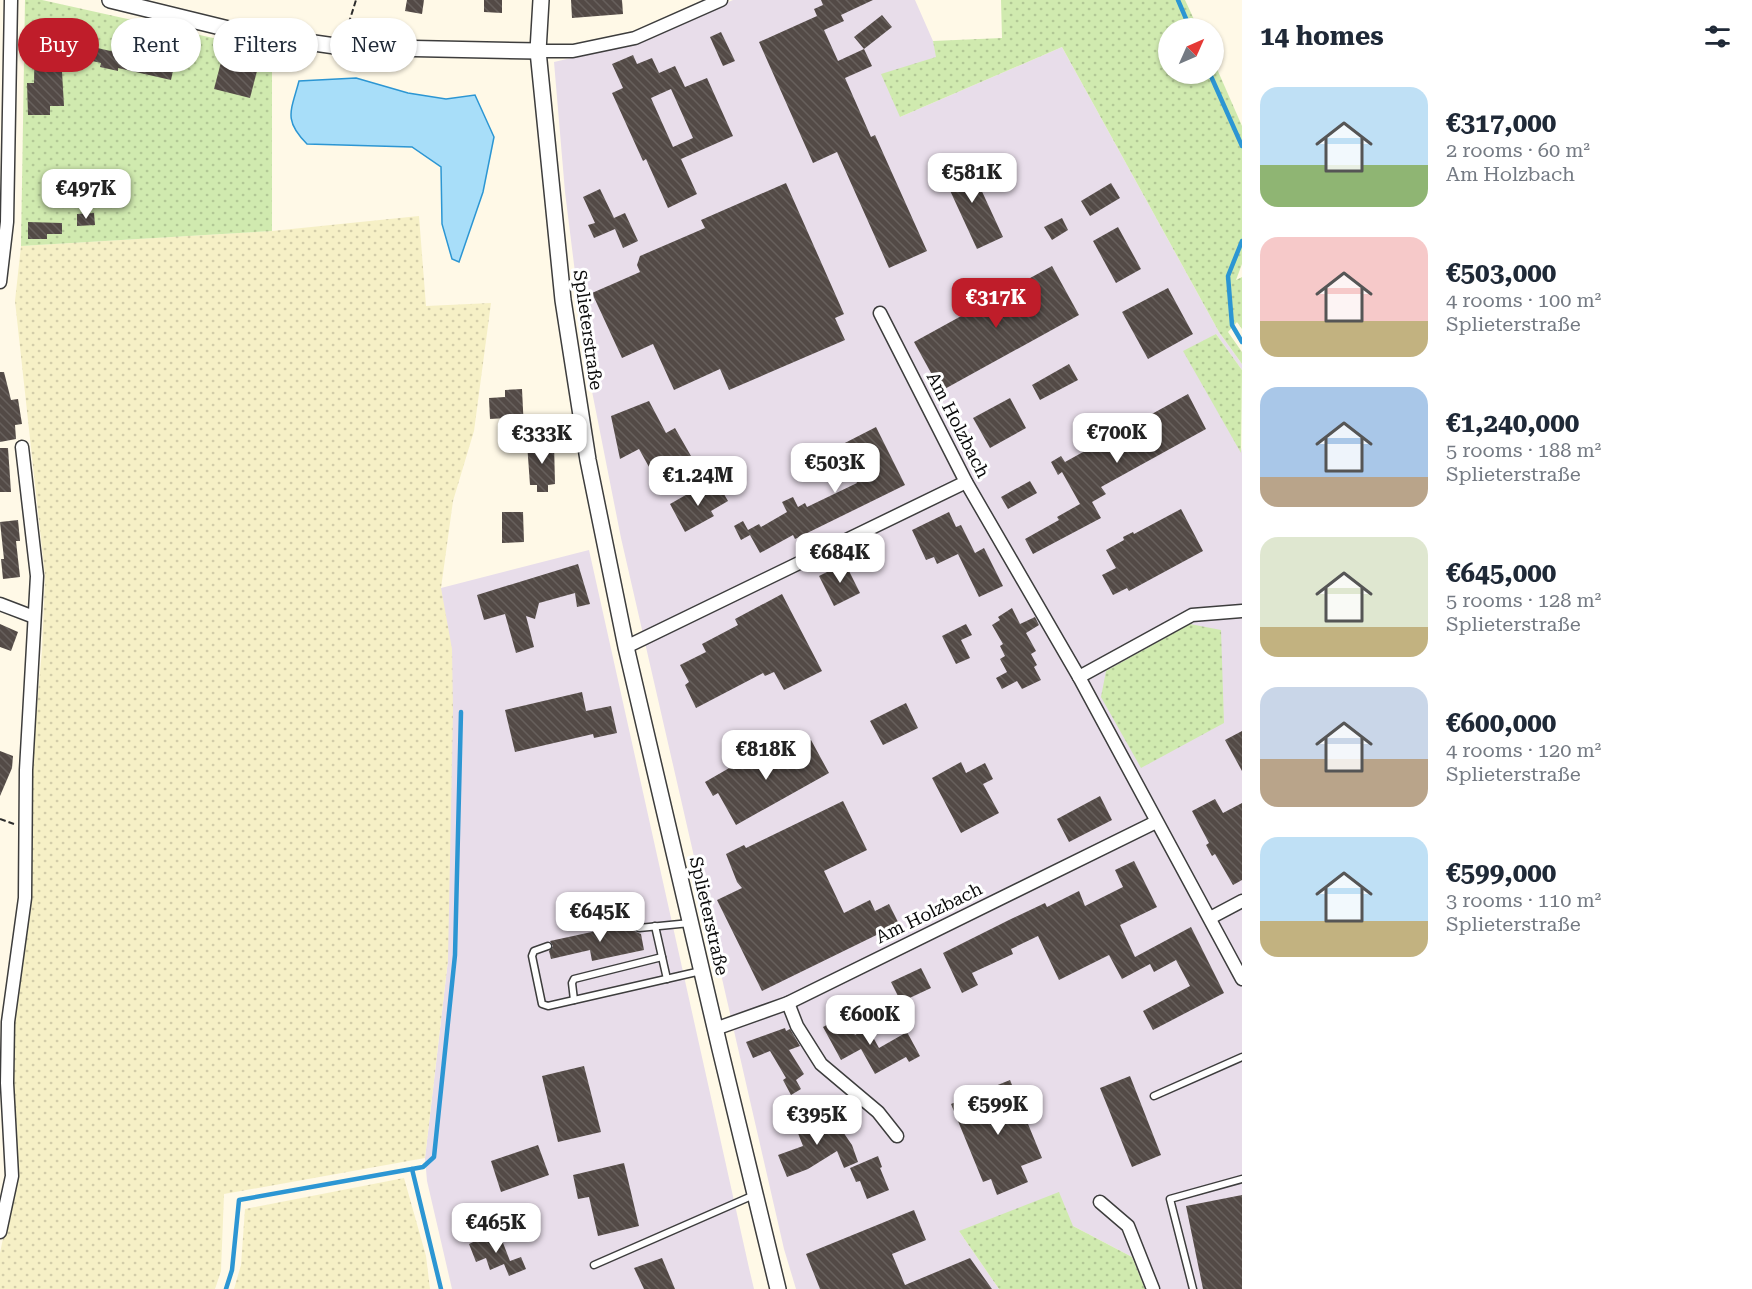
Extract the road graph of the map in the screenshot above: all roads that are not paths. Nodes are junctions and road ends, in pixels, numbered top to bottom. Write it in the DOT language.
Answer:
graph roads {
  1 [pos="11,0"];
  2 [pos="110,0"];
  3 [pos="541,0"];
  4 [pos="721,0"];
  5 [pos="538,51"];
  6 [pos="0,282"];
  7 [pos="880,313"];
  8 [pos="22,447"];
  9 [pos="966,482"];
  10 [pos="0,604"];
  11 [pos="1242,611"];
  12 [pos="34,617"];
  13 [pos="626,646"];
  14 [pos="1079,677"];
  15 [pos="1156,822"];
  16 [pos="1242,901"];
  17 [pos="1210,918"];
  18 [pos="691,923"];
  19 [pos="655,926"];
  20 [pos="639,928"];
  21 [pos="548,946"];
  22 [pos="662,957"];
  23 [pos="702,971"];
  24 [pos="667,979"];
  25 [pos="1242,979"];
  26 [pos="574,1000"];
  27 [pos="788,1003"];
  28 [pos="715,1029"];
  29 [pos="1242,1057"];
  30 [pos="1154,1096"];
  31 [pos="897,1136"];
  32 [pos="1242,1179"];
  33 [pos="754,1194"];
  34 [pos="1100,1202"];
  35 [pos="0,1232"];
  36 [pos="594,1265"];
  37 [pos="778,1289"];
  38 [pos="1154,1289"];
  39 [pos="1193,1289"];
  1 -- 6 [label="street"];
  2 -- 5 [label="street"];
  3 -- 5 [label="street, Splieterstraße"];
  4 -- 5 [label="street"];
  5 -- 13 [label="street, Splieterstraße"];
  7 -- 9 [label="street, Am Holzbach"];
  8 -- 12 [label="street"];
  9 -- 13 [label="street"];
  9 -- 14 [label="street, Am Holzbach"];
  10 -- 12 [label="street"];
  11 -- 14 [label="street"];
  12 -- 35 [label="street"];
  13 -- 18 [label="street, Splieterstraße"];
  14 -- 15 [label="street, Am Holzbach"];
  15 -- 17 [label="street, Am Holzbach"];
  15 -- 27 [label="street, Am Holzbach"];
  16 -- 17 [label="street"];
  17 -- 25 [label="street, Am Holzbach"];
  18 -- 19 [label="lane"];
  18 -- 23 [label="street, Splieterstraße"];
  19 -- 20 [label="lane"];
  19 -- 22 [label="lane"];
  21 -- 26 [label="lane"];
  22 -- 24 [label="lane"];
  22 -- 26 [label="lane"];
  23 -- 24 [label="lane"];
  23 -- 28 [label="street, Splieterstraße"];
  24 -- 26 [label="lane"];
  27 -- 28 [label="street, Am Holzbach"];
  27 -- 31 [label="street"];
  28 -- 33 [label="street, Splieterstraße"];
  29 -- 30 [label="lane"];
  32 -- 39 [label="lane"];
  33 -- 36 [label="lane"];
  33 -- 37 [label="street, Splieterstraße"];
  34 -- 38 [label="street"];
}
